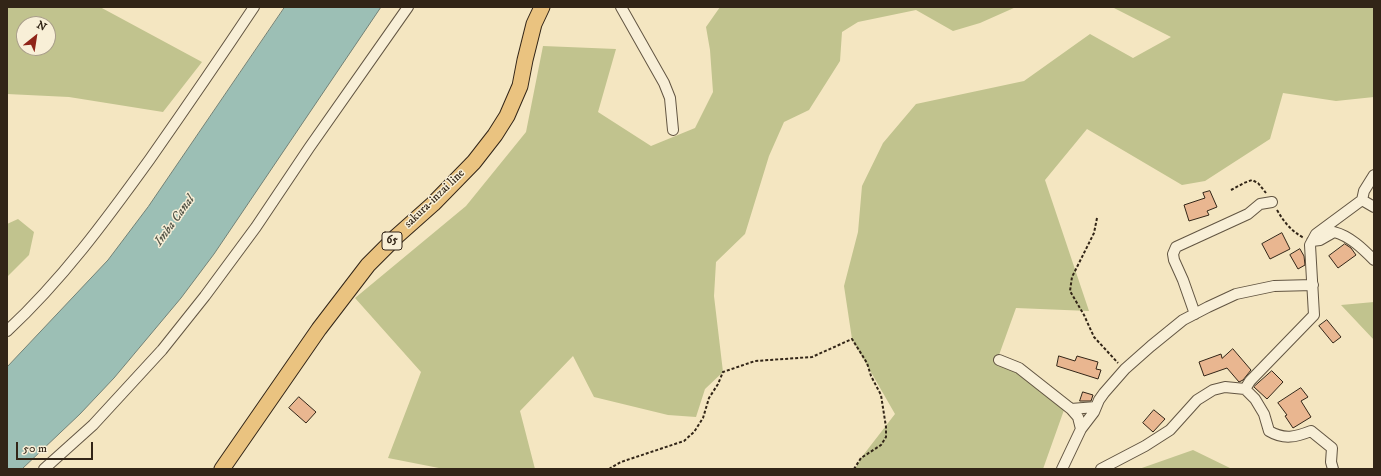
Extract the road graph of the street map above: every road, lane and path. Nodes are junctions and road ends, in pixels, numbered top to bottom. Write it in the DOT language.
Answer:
graph roads {
  1 [pos="254,7"];
  2 [pos="408,7"];
  3 [pos="542,7"];
  4 [pos="621,7"];
  5 [pos="673,130"];
  6 [pos="1374,175"];
  7 [pos="1362,200"];
  8 [pos="1272,202"];
  9 [pos="1374,207"];
  10 [pos="1097,218"];
  11 [pos="1312,241"];
  12 [pos="1374,260"];
  13 [pos="1313,286"];
  14 [pos="1195,314"];
  15 [pos="7,331"];
  16 [pos="999,360"];
  17 [pos="1115,369"];
  18 [pos="1245,389"];
  19 [pos="1096,407"];
  20 [pos="1071,409"];
  21 [pos="1081,429"];
  22 [pos="44,469"];
  23 [pos="222,469"];
  24 [pos="609,469"];
  25 [pos="854,469"];
  26 [pos="1062,469"];
  27 [pos="1101,469"];
  28 [pos="1333,469"];
  1 -- 15 [label="street"];
  2 -- 22 [label="street"];
  3 -- 23 [label="main road, sakura-inzai line / 65"];
  4 -- 5 [label="street"];
  6 -- 7 [label="street"];
  7 -- 9 [label="street"];
  7 -- 11 [label="street"];
  8 -- 14 [label="street"];
  10 -- 17 [label="path"];
  11 -- 12 [label="street"];
  11 -- 13 [label="street"];
  13 -- 14 [label="street"];
  13 -- 18 [label="street"];
  14 -- 19 [label="street"];
  16 -- 20 [label="street"];
  18 -- 27 [label="street"];
  18 -- 28 [label="street"];
  19 -- 20 [label="street"];
  19 -- 21 [label="street"];
  20 -- 21 [label="street"];
  21 -- 26 [label="street"];
  24 -- 25 [label="path"];
}
